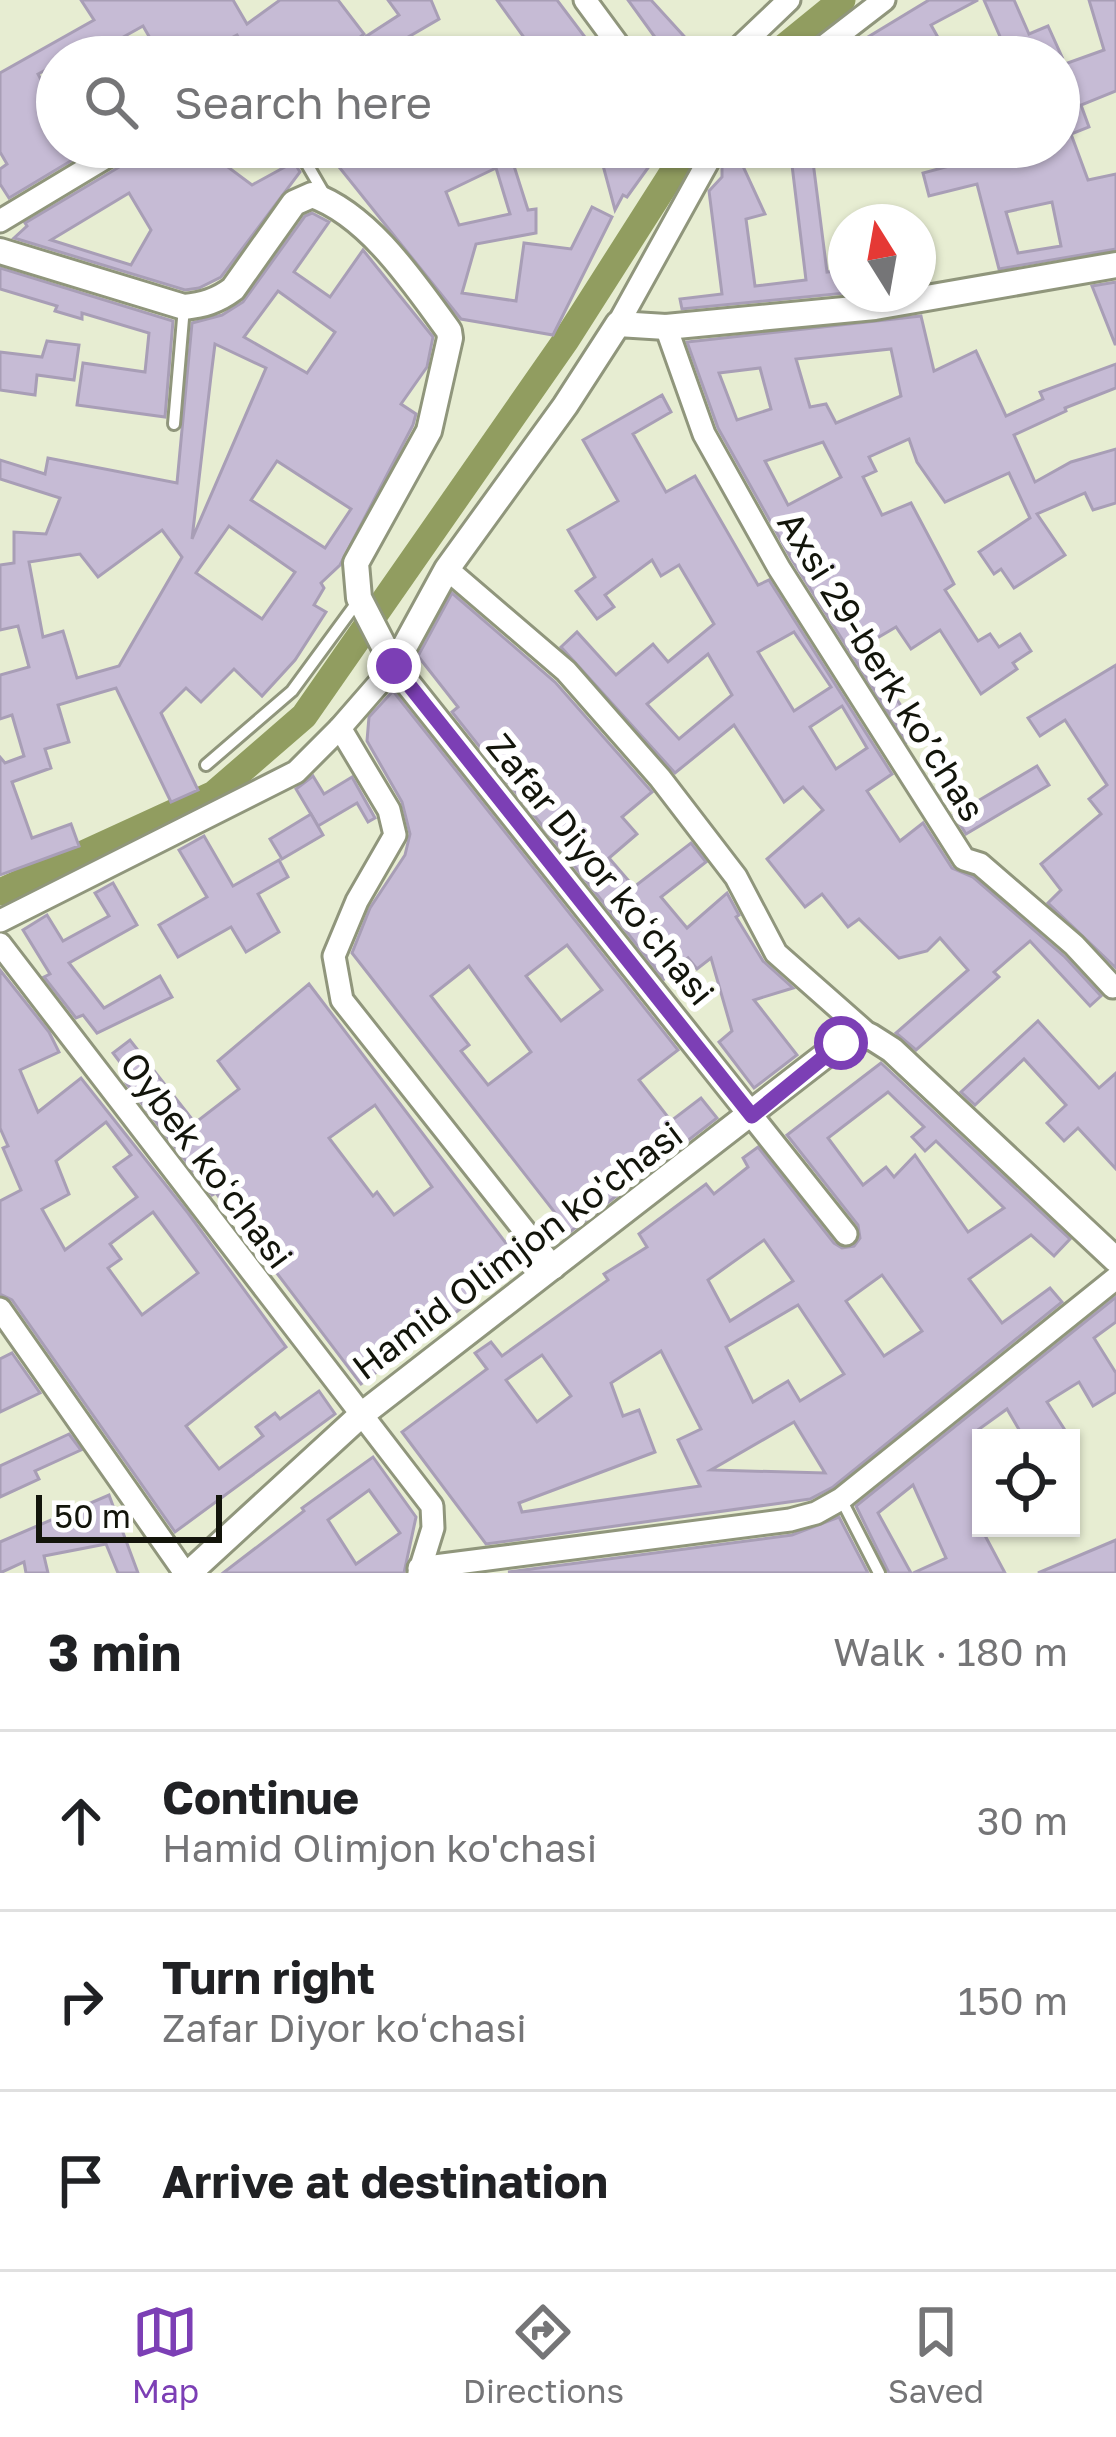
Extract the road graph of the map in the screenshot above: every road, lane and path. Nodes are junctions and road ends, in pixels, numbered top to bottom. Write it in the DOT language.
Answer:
graph roads {
  1 [pos="585,0"];
  2 [pos="789,0"];
  3 [pos="884,0"];
  4 [pos="612,36"];
  5 [pos="751,36"];
  6 [pos="837,36"];
  7 [pos="88,168"];
  8 [pos="309,168"];
  9 [pos="704,168"];
  10 [pos="328,200"];
  11 [pos="0,221"];
  12 [pos="0,251"];
  13 [pos="1116,265"];
  14 [pos="184,307"];
  15 [pos="618,324"];
  16 [pos="666,327"];
  17 [pos="174,424"];
  18 [pos="447,568"];
  19 [pos="360,599"];
  20 [pos="389,657"];
  21 [pos="340,728"];
  22 [pos="206,765"];
  23 [pos="0,921"];
  24 [pos="0,944"];
  25 [pos="1113,987"];
  26 [pos="870,1036"];
  27 [pos="752,1116"];
  28 [pos="846,1234"];
  29 [pos="1116,1260"];
  30 [pos="554,1268"];
  31 [pos="1116,1278"];
  32 [pos="0,1309"];
  33 [pos="360,1416"];
  34 [pos="841,1499"];
  35 [pos="419,1570"];
  36 [pos="187,1573"];
  37 [pos="879,1573"];
  1 -- 4 [label="street"];
  2 -- 5 [label="street"];
  3 -- 6 [label="street"];
  7 -- 11 [label="street"];
  8 -- 10 [label="lane"];
  9 -- 15 [label="street"];
  10 -- 14 [label="street"];
  10 -- 19 [label="street"];
  12 -- 14 [label="street"];
  13 -- 16 [label="street"];
  14 -- 17 [label="lane"];
  15 -- 16 [label="street"];
  15 -- 18 [label="street"];
  16 -- 25 [label="street, Аxsi 29-berk koʼchas"];
  18 -- 20 [label="street"];
  18 -- 26 [label="street"];
  19 -- 20 [label="street, Zafar Diyor koʻchasi"];
  19 -- 22 [label="lane"];
  20 -- 21 [label="street"];
  20 -- 27 [label="street, Zafar Diyor koʻchasi"];
  21 -- 23 [label="street"];
  21 -- 30 [label="street"];
  24 -- 33 [label="street, Oybek koʻchasi"];
  26 -- 27 [label="street, Hamid Olimjon ko'chasi"];
  26 -- 29 [label="street"];
  27 -- 28 [label="street"];
  27 -- 30 [label="street, Hamid Olimjon ko'chasi"];
  30 -- 33 [label="street, Hamid Olimjon ko'chasi"];
  31 -- 34 [label="street"];
  32 -- 36 [label="street"];
  33 -- 35 [label="street, Oybek koʻchasi"];
  33 -- 36 [label="street, Hamid Olimjon ko'chasi"];
  34 -- 35 [label="street"];
  34 -- 37 [label="lane"];
}
